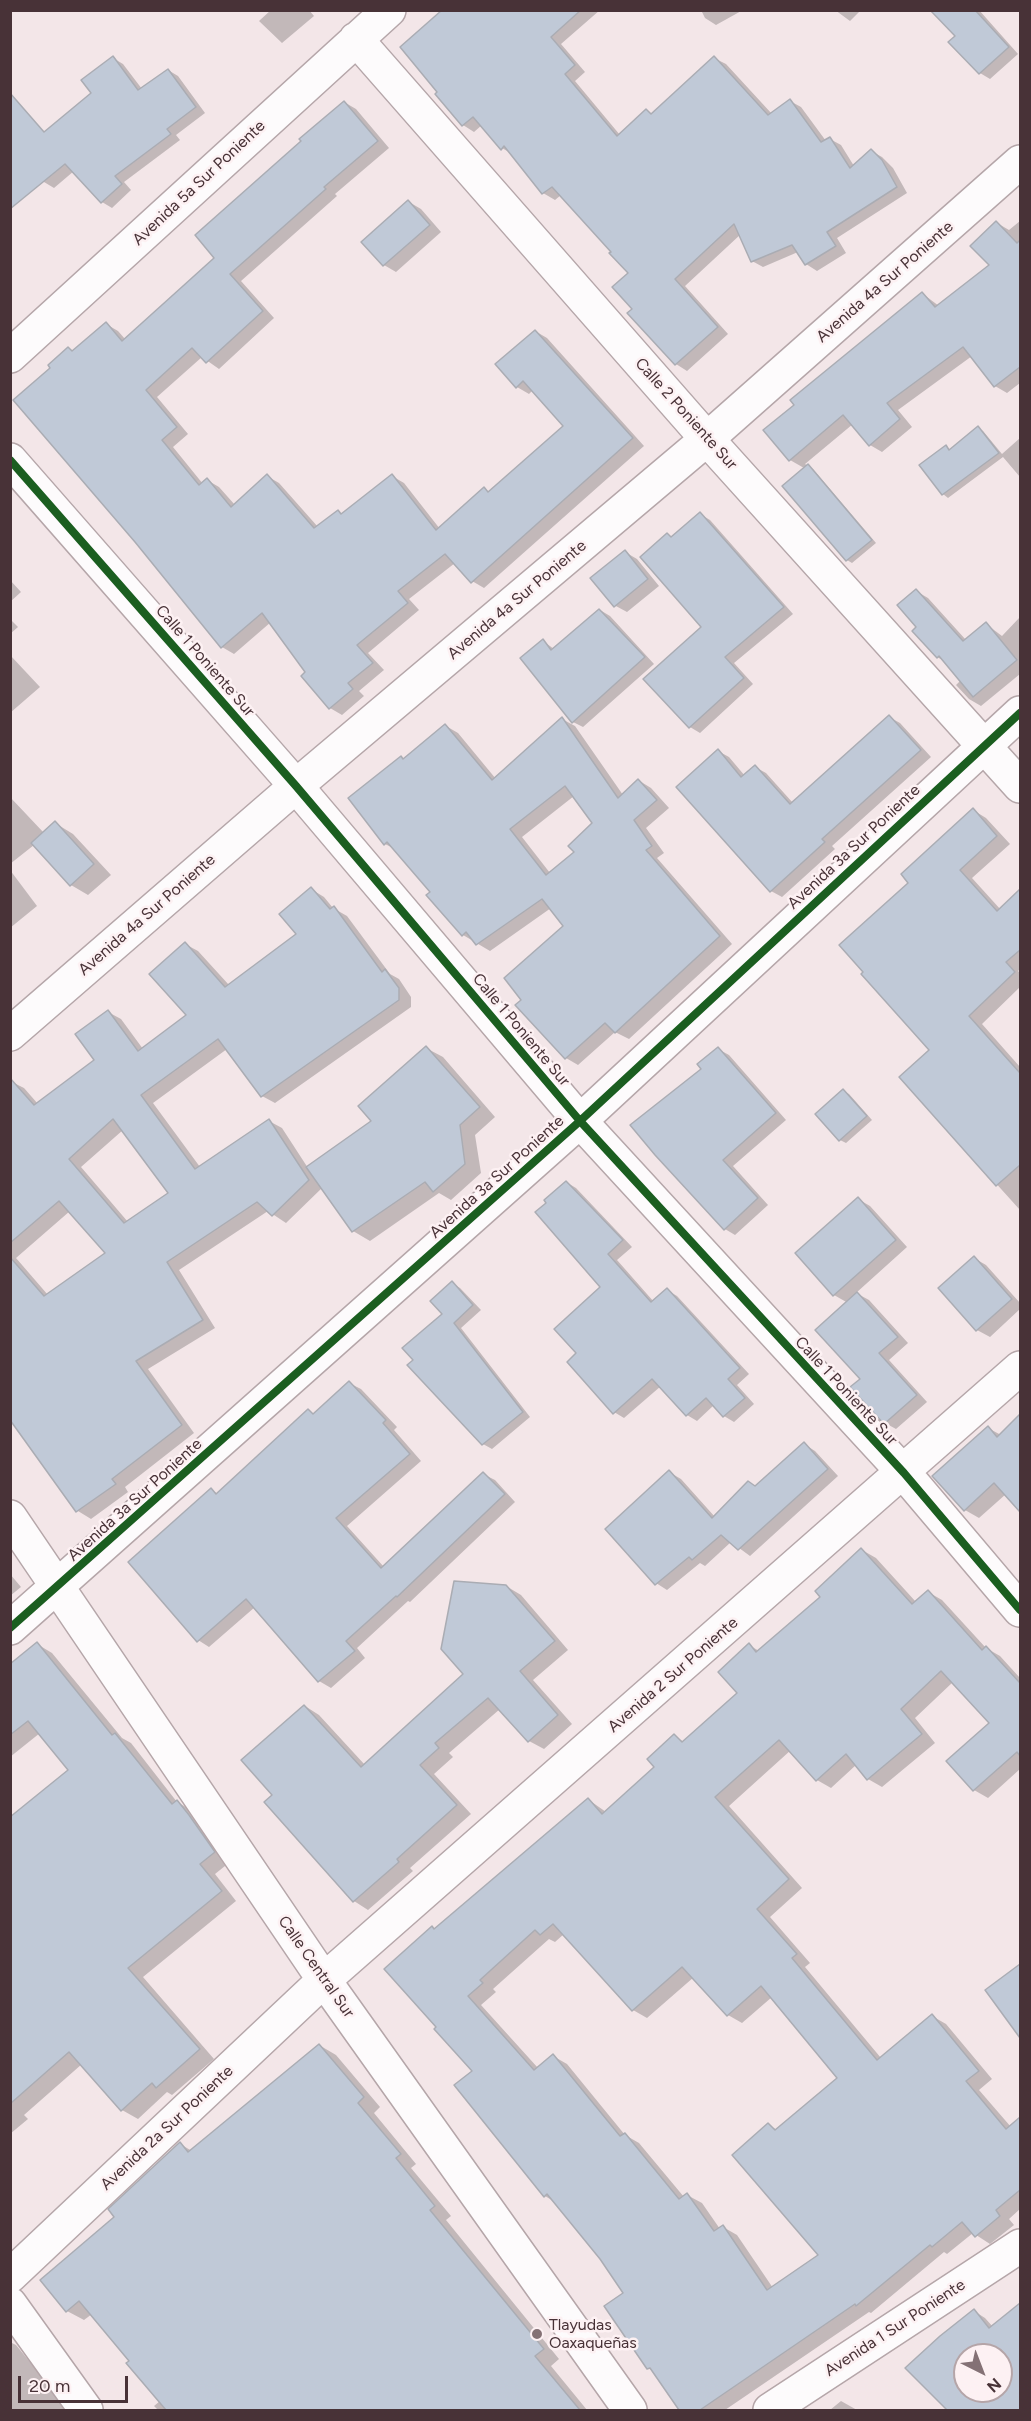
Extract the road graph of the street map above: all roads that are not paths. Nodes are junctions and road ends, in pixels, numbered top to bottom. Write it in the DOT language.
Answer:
graph roads {
  1 [pos="389,10"];
  2 [pos="356,39"];
  3 [pos="1020,162"];
  4 [pos="10,356"];
  5 [pos="707,439"];
  6 [pos="10,460"];
  7 [pos="1020,713"];
  8 [pos="985,744"];
  9 [pos="296,786"];
  10 [pos="1020,786"];
  11 [pos="10,1034"];
  12 [pos="580,1121"];
  13 [pos="1020,1368"];
  14 [pos="903,1473"];
  15 [pos="10,1517"];
  16 [pos="57,1587"];
  17 [pos="1020,1610"];
  18 [pos="10,1628"];
  19 [pos="324,1980"];
  20 [pos="1020,2246"];
  21 [pos="10,2276"];
  22 [pos="10,2304"];
  23 [pos="86,2410"];
  24 [pos="630,2410"];
  25 [pos="770,2410"];
  1 -- 2 [label="street, Avenida 5a Sur Poniente"];
  2 -- 4 [label="street, Avenida 5a Sur Poniente"];
  2 -- 5 [label="street, Calle 2 Poniente Sur"];
  3 -- 5 [label="street, Avenida 4a Sur Poniente"];
  5 -- 8 [label="street, Calle 2 Poniente Sur"];
  5 -- 9 [label="street, Avenida 4a Sur Poniente"];
  6 -- 9 [label="street, Calle 1 Poniente Sur"];
  7 -- 8 [label="street, Avenida 3a Sur Poniente"];
  8 -- 10 [label="street, Calle 2 Poniente Sur"];
  8 -- 12 [label="street, Avenida 3a Sur Poniente"];
  9 -- 11 [label="street, Avenida 4a Sur Poniente"];
  9 -- 12 [label="street, Calle 1 Poniente Sur"];
  12 -- 14 [label="street, Calle 1 Poniente Sur"];
  12 -- 16 [label="street, Avenida 3a Sur Poniente"];
  13 -- 14 [label="street, Avenida 2 Sur Poniente"];
  14 -- 17 [label="street, Calle 1 Poniente Sur"];
  14 -- 19 [label="street, Avenida 2 Sur Poniente"];
  15 -- 16 [label="street, Calle Central Sur"];
  16 -- 18 [label="street, Avenida 3a Sur Poniente"];
  16 -- 19 [label="street, Calle Central Sur"];
  19 -- 21 [label="street, Avenida 2a Sur Poniente"];
  19 -- 24 [label="street, Calle Central Sur"];
  20 -- 25 [label="street, Avenida 1 Sur Poniente"];
  22 -- 23 [label="street"];
}
